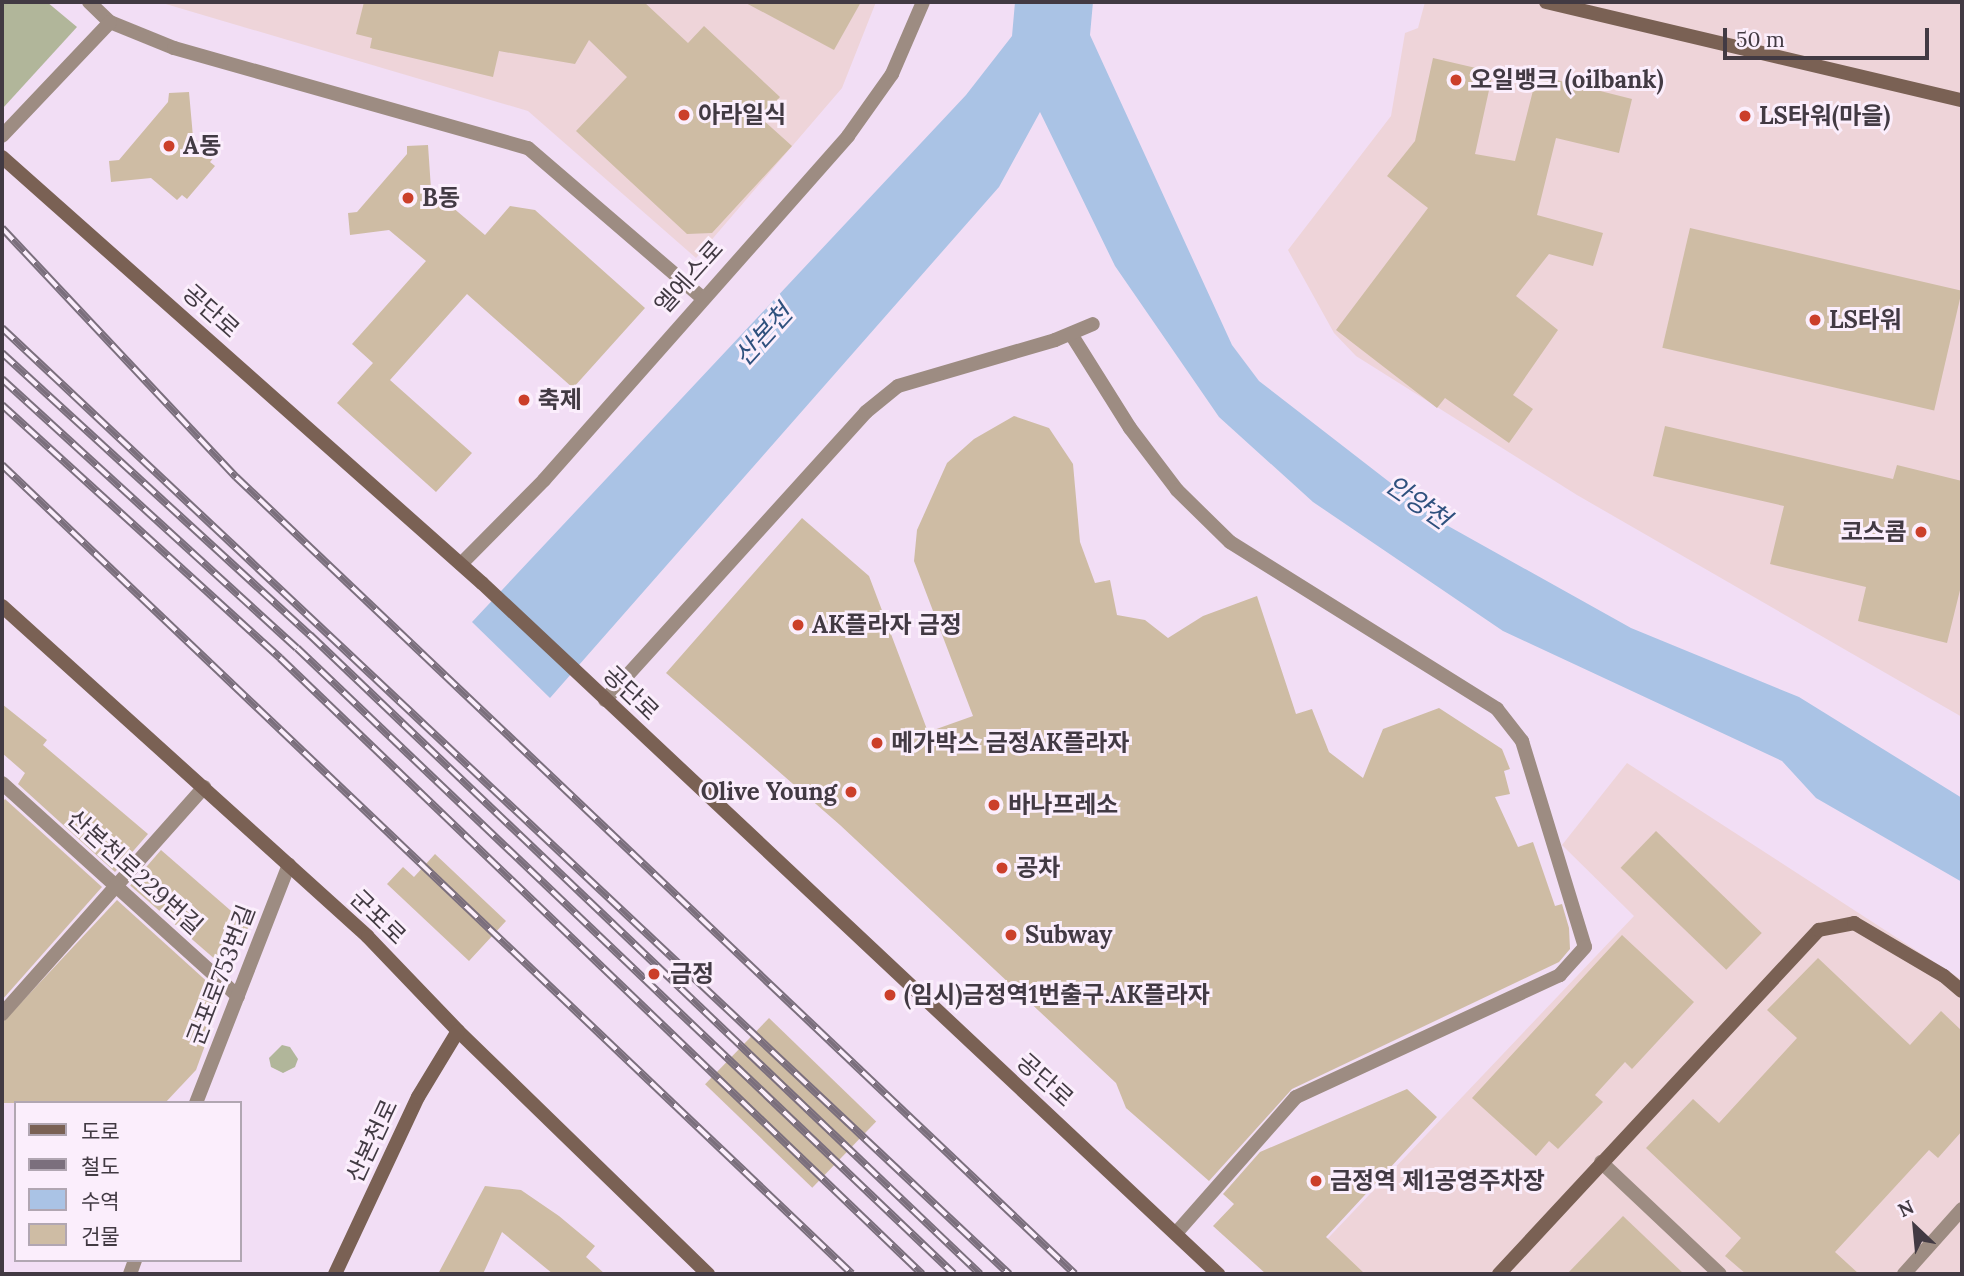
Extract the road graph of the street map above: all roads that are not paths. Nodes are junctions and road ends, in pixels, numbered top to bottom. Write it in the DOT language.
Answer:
graph roads {
  1 [pos="89,2"];
  2 [pos="923,2"];
  3 [pos="1546,2"];
  4 [pos="110,22"];
  5 [pos="1962,100"];
  6 [pos="2,136"];
  7 [pos="2,157"];
  8 [pos="701,298"];
  9 [pos="1093,324"];
  10 [pos="1071,334"];
  11 [pos="461,564"];
  12 [pos="2,606"];
  13 [pos="605,701"];
  14 [pos="2,783"];
  15 [pos="204,787"];
  16 [pos="289,864"];
  17 [pos="116,886"];
  18 [pos="1962,991"];
  19 [pos="238,996"];
  20 [pos="2,1014"];
  21 [pos="458,1031"];
  22 [pos="197,1101"];
  23 [pos="1601,1162"];
  24 [pos="1962,1209"];
  25 [pos="1176,1233"];
  26 [pos="335,1274"];
  27 [pos="708,1274"];
  28 [pos="1218,1274"];
  29 [pos="1499,1274"];
  30 [pos="1720,1274"];
  31 [pos="1903,1274"];
  1 -- 4 [label="street"];
  2 -- 8 [label="street, 엘에스로"];
  3 -- 5 [label="street"];
  4 -- 6 [label="street"];
  4 -- 8 [label="street"];
  7 -- 11 [label="street, 공단로"];
  8 -- 11 [label="street, 엘에스로"];
  9 -- 10 [label="street"];
  10 -- 13 [label="street"];
  10 -- 25 [label="street"];
  11 -- 13 [label="street, 공단로"];
  12 -- 15 [label="street, 군포로"];
  13 -- 25 [label="street, 공단로"];
  14 -- 17 [label="street, 산본천로229번길"];
  15 -- 16 [label="street, 군포로"];
  15 -- 17 [label="street"];
  16 -- 19 [label="street, 군포로753번길"];
  16 -- 21 [label="street, 군포로"];
  17 -- 19 [label="street, 산본천로229번길"];
  17 -- 20 [label="street"];
  18 -- 23 [label="street"];
  19 -- 22 [label="street, 군포로753번길"];
  21 -- 26 [label="street, 산본천로"];
  21 -- 27 [label="street, 군포로"];
  23 -- 29 [label="street"];
  23 -- 30 [label="street"];
  24 -- 31 [label="street"];
  25 -- 28 [label="street, 공단로"];
}
